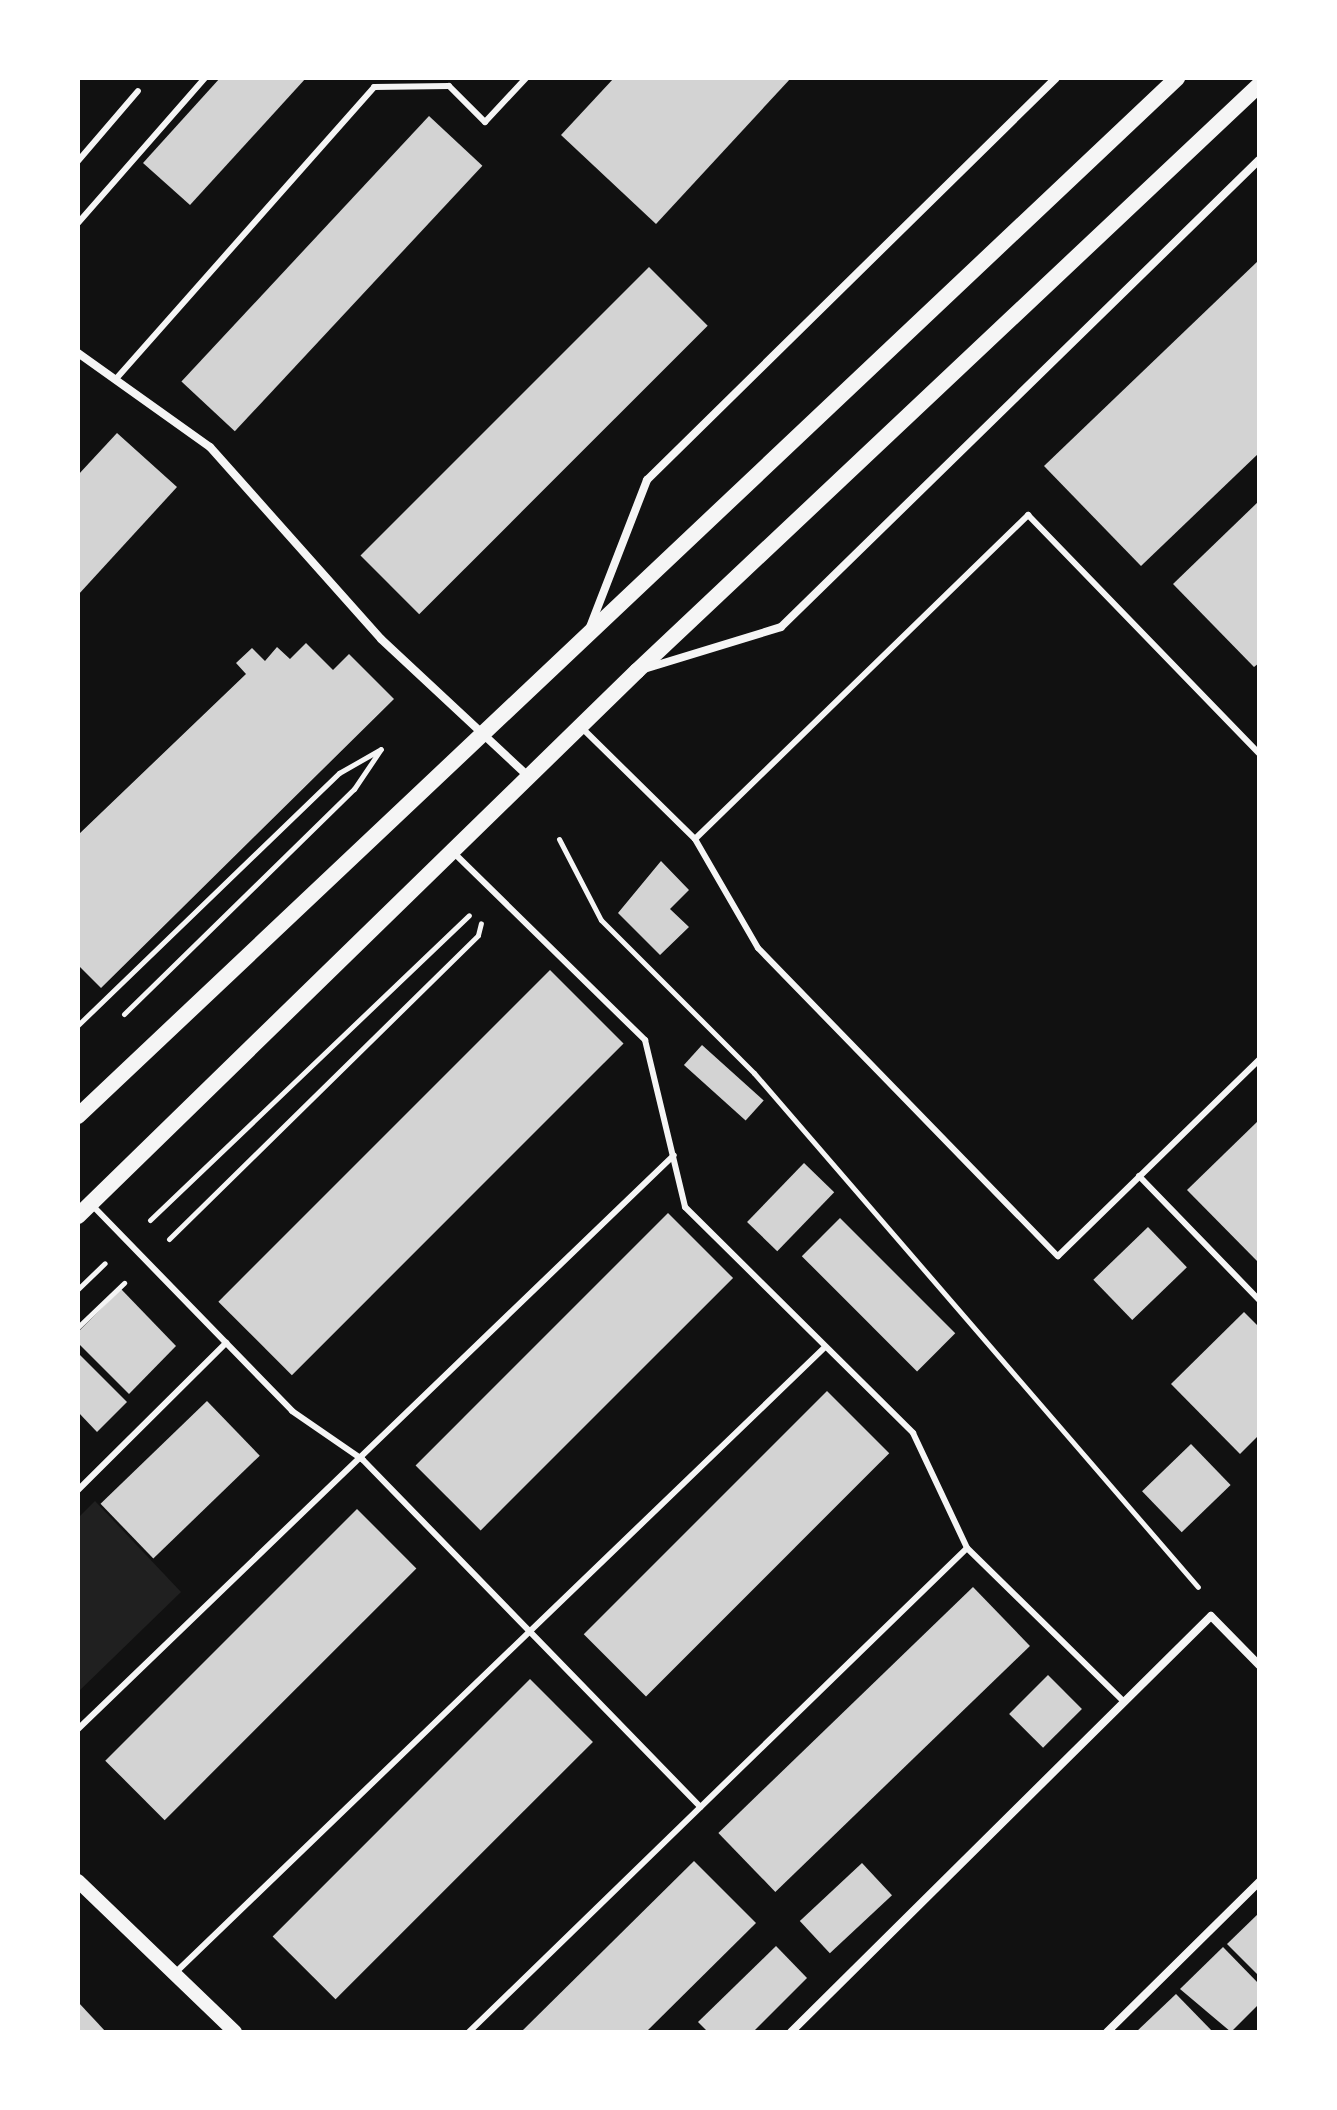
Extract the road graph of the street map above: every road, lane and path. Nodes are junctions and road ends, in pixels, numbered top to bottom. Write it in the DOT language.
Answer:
graph roads {
  1 [pos="205,78"];
  2 [pos="526,78"];
  3 [pos="1056,78"];
  4 [pos="1177,78"];
  5 [pos="1259,85"];
  6 [pos="138,91"];
  7 [pos="1259,160"];
  8 [pos="78,161"];
  9 [pos="78,223"];
  10 [pos="79,357"];
  11 [pos="115,380"];
  12 [pos="590,628"];
  13 [pos="637,671"];
  14 [pos="581,727"];
  15 [pos="479,735"];
  16 [pos="1259,753"];
  17 [pos="529,777"];
  18 [pos="559,839"];
  19 [pos="695,839"];
  20 [pos="453,852"];
  21 [pos="78,1025"];
  22 [pos="111,1027"];
  23 [pos="1259,1060"];
  24 [pos="78,1116"];
  25 [pos="674,1155"];
  26 [pos="1139,1176"];
  27 [pos="91,1204"];
  28 [pos="78,1216"];
  29 [pos="127,1241"];
  30 [pos="147,1261"];
  31 [pos="78,1289"];
  32 [pos="1259,1300"];
  33 [pos="78,1327"];
  34 [pos="226,1343"];
  35 [pos="825,1347"];
  36 [pos="363,1460"];
  37 [pos="78,1490"];
  38 [pos="967,1548"];
  39 [pos="1211,1616"];
  40 [pos="529,1633"];
  41 [pos="1259,1665"];
  42 [pos="1122,1700"];
  43 [pos="78,1729"];
  44 [pos="701,1807"];
  45 [pos="78,1881"];
  46 [pos="1259,1882"];
  47 [pos="174,1974"];
  48 [pos="235,2032"];
  49 [pos="469,2032"];
  50 [pos="791,2032"];
  51 [pos="1107,2032"];
  1 -- 9 [label="lane"];
  2 -- 11 [label="lane"];
  3 -- 12 [label="street"];
  4 -- 12 [label="main road"];
  5 -- 13 [label="main road"];
  6 -- 8 [label="lane"];
  7 -- 13 [label="street"];
  10 -- 11 [label="street"];
  11 -- 15 [label="street"];
  12 -- 15 [label="main road"];
  13 -- 14 [label="main road"];
  14 -- 17 [label="main road"];
  14 -- 19 [label="lane"];
  15 -- 17 [label="street"];
  15 -- 24 [label="main road"];
  16 -- 19 [label="lane"];
  17 -- 20 [label="main road"];
  18 -- 39 [label="path"];
  19 -- 26 [label="lane"];
  20 -- 25 [label="lane"];
  20 -- 27 [label="main road"];
  21 -- 22 [label="path"];
  23 -- 26 [label="lane"];
  25 -- 35 [label="lane"];
  25 -- 36 [label="lane"];
  26 -- 32 [label="lane"];
  27 -- 28 [label="main road"];
  27 -- 29 [label="lane"];
  29 -- 30 [label="lane"];
  29 -- 30 [label="path"];
  29 -- 31 [label="path"];
  30 -- 33 [label="path"];
  30 -- 34 [label="lane"];
  34 -- 36 [label="lane"];
  34 -- 37 [label="lane"];
  35 -- 38 [label="lane"];
  35 -- 40 [label="lane"];
  36 -- 40 [label="lane"];
  36 -- 43 [label="lane"];
  38 -- 42 [label="lane"];
  38 -- 44 [label="lane"];
  39 -- 41 [label="street"];
  39 -- 42 [label="street"];
  40 -- 44 [label="lane"];
  40 -- 47 [label="lane"];
  42 -- 50 [label="street"];
  44 -- 49 [label="lane"];
  45 -- 47 [label="street"];
  46 -- 51 [label="street"];
  47 -- 48 [label="street"];
}
